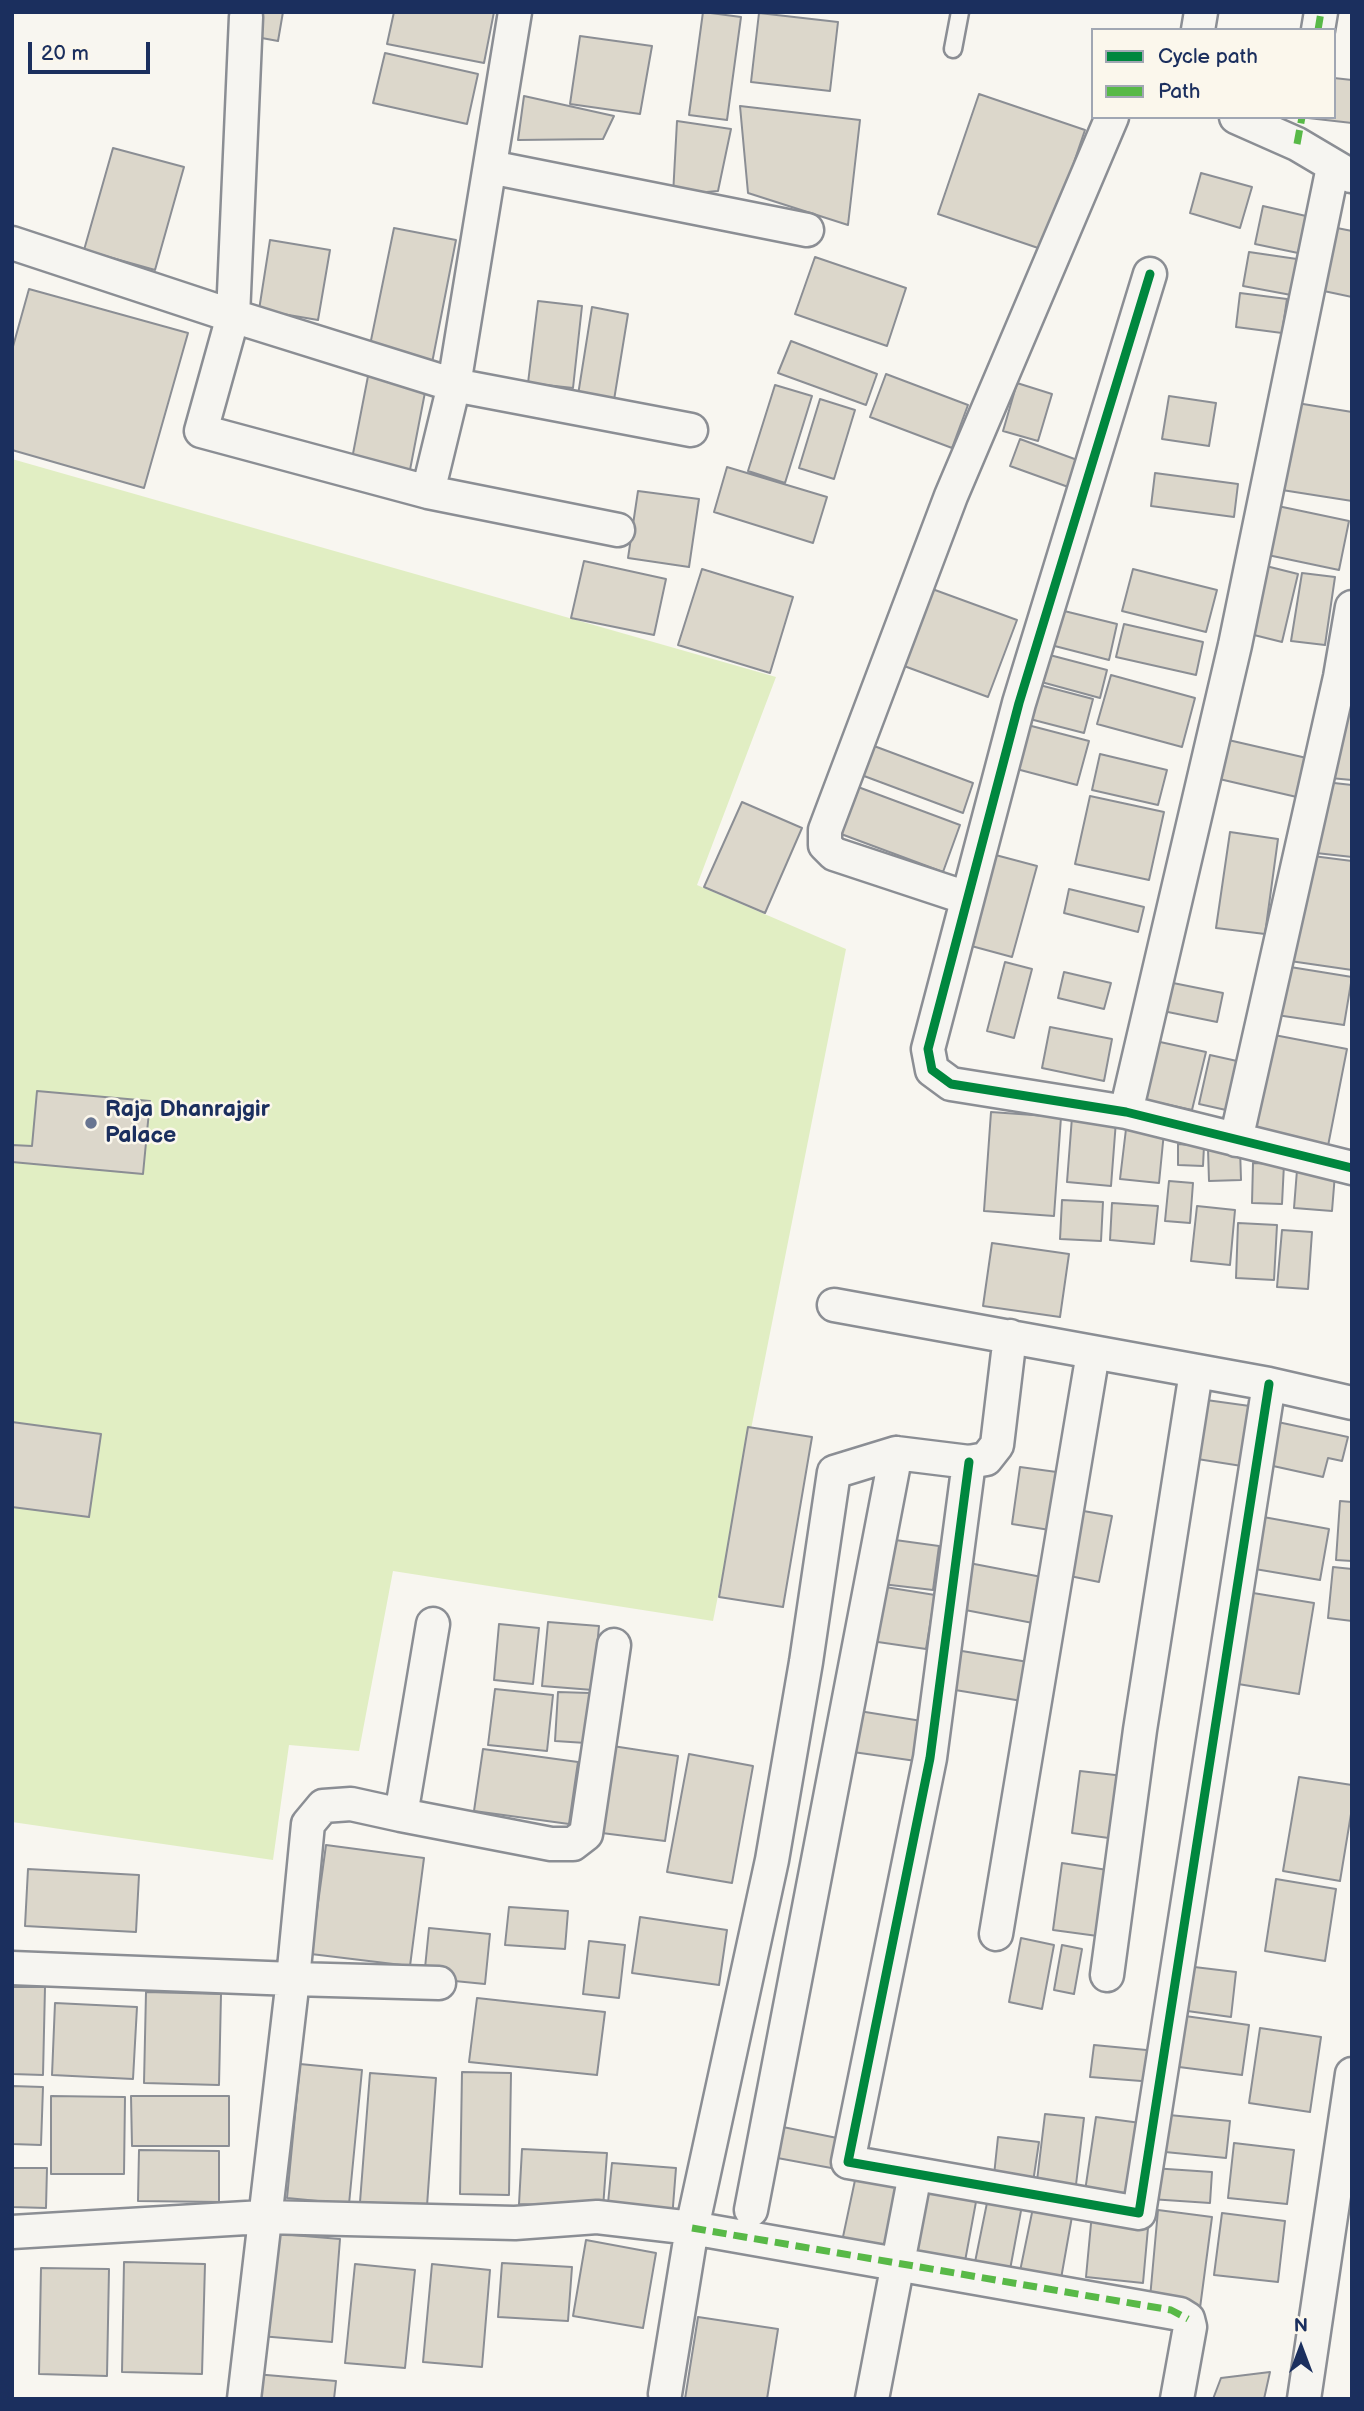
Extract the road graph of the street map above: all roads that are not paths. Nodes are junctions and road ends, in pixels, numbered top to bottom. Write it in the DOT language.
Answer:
graph roads {
  1 [pos="515,12"];
  2 [pos="960,12"];
  3 [pos="246,17"];
  4 [pos="953,49"];
  5 [pos="1111,119"];
  6 [pos="1246,119"];
  7 [pos="1299,130"];
  8 [pos="490,167"];
  9 [pos="1342,172"];
  10 [pos="807,230"];
  11 [pos="12,243"];
  12 [pos="1150,274"];
  13 [pos="233,316"];
  14 [pos="454,385"];
  15 [pos="691,430"];
  16 [pos="428,492"];
  17 [pos="618,530"];
  18 [pos="1352,607"];
  19 [pos="967,898"];
  20 [pos="1126,1112"];
  21 [pos="1236,1140"];
  22 [pos="1352,1168"];
  23 [pos="834,1305"];
  24 [pos="1010,1336"];
  25 [pos="1093,1353"];
  26 [pos="1196,1372"];
  27 [pos="1269,1384"];
  28 [pos="1352,1403"];
  29 [pos="896,1453"];
  30 [pos="969,1462"];
  31 [pos="433,1624"];
  32 [pos="614,1645"];
  33 [pos="401,1815"];
  34 [pos="996,1934"];
  35 [pos="12,1968"];
  36 [pos="1107,1975"];
  37 [pos="293,1979"];
  38 [pos="439,1983"];
  39 [pos="1352,2074"];
  40 [pos="915,2174"];
  41 [pos="751,2210"];
  42 [pos="263,2217"];
  43 [pos="692,2228"];
  44 [pos="12,2232"];
  45 [pos="896,2266"];
  46 [pos="665,2394"];
  47 [pos="244,2399"];
  48 [pos="872,2399"];
  49 [pos="1177,2399"];
  50 [pos="1304,2399"];
  1 -- 8 [label="street"];
  2 -- 4 [label="lane"];
  3 -- 13 [label="street"];
  5 -- 19 [label="street"];
  6 -- 7 [label="street"];
  7 -- 9 [label="street"];
  8 -- 10 [label="street"];
  8 -- 14 [label="street"];
  9 -- 20 [label="street"];
  11 -- 13 [label="street"];
  12 -- 19 [label="street"];
  13 -- 14 [label="street"];
  13 -- 16 [label="street"];
  14 -- 15 [label="street"];
  14 -- 16 [label="street"];
  16 -- 17 [label="street"];
  18 -- 21 [label="street"];
  19 -- 20 [label="street"];
  20 -- 21 [label="street"];
  21 -- 22 [label="street"];
  23 -- 24 [label="street"];
  24 -- 25 [label="street"];
  24 -- 30 [label="street"];
  25 -- 26 [label="street"];
  25 -- 34 [label="street"];
  26 -- 27 [label="street"];
  26 -- 36 [label="street"];
  27 -- 28 [label="street"];
  27 -- 40 [label="street"];
  29 -- 30 [label="street"];
  29 -- 41 [label="street"];
  29 -- 43 [label="street"];
  30 -- 40 [label="street"];
  31 -- 33 [label="street"];
  32 -- 33 [label="street"];
  33 -- 37 [label="street"];
  35 -- 37 [label="street"];
  37 -- 38 [label="street"];
  37 -- 42 [label="street"];
  39 -- 50 [label="street"];
  40 -- 45 [label="street"];
  42 -- 43 [label="street"];
  42 -- 44 [label="street"];
  42 -- 47 [label="street"];
  43 -- 45 [label="street"];
  43 -- 46 [label="street"];
  45 -- 48 [label="street"];
  45 -- 49 [label="street"];
}
